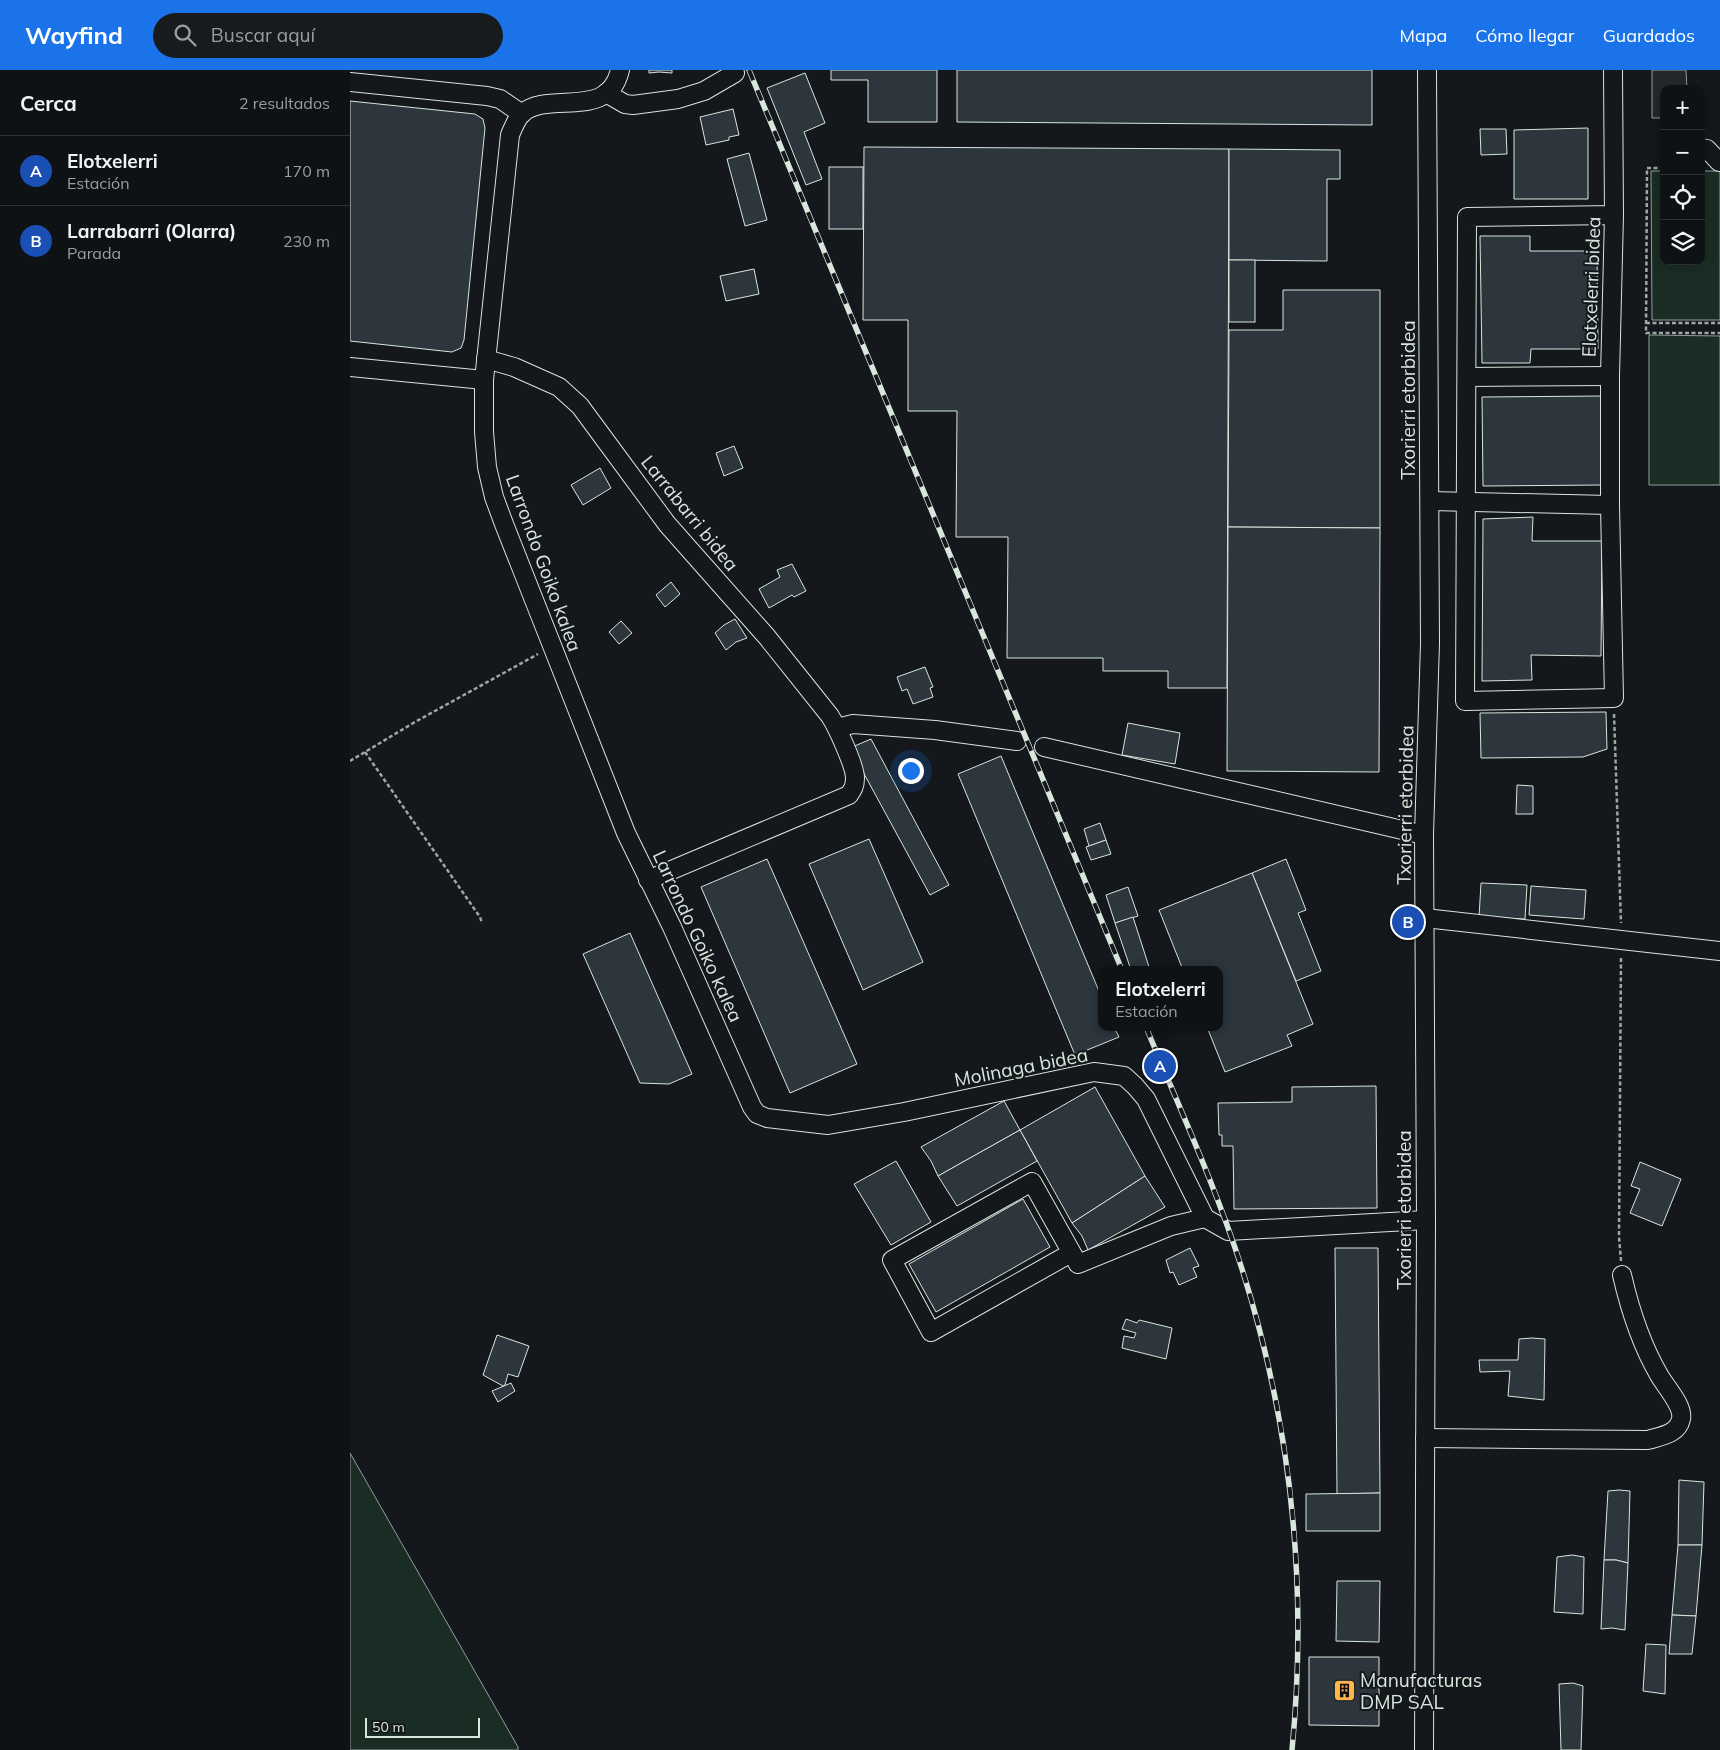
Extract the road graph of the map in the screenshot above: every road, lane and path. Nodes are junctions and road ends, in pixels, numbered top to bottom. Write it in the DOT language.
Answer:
graph roads {
  1 [pos="620,70"];
  2 [pos="1427,70"];
  3 [pos="1613,70"];
  4 [pos="735,74"];
  5 [pos="350,82"];
  6 [pos="606,93"];
  7 [pos="522,114"];
  8 [pos="1705,149"];
  9 [pos="1719,162"];
  10 [pos="1660,168"];
  11 [pos="1614,215"];
  12 [pos="1646,323"];
  13 [pos="1720,323"];
  14 [pos="1720,333"];
  15 [pos="486,358"];
  16 [pos="350,367"];
  17 [pos="1610,376"];
  18 [pos="1467,377"];
  19 [pos="484,380"];
  20 [pos="1430,502"];
  21 [pos="1466,502"];
  22 [pos="1610,505"];
  23 [pos="551,647"];
  24 [pos="1614,698"];
  25 [pos="838,728"];
  26 [pos="1017,741"];
  27 [pos="1044,747"];
  28 [pos="365,752"];
  29 [pos="350,761"];
  30 [pos="1424,834"];
  31 [pos="648,880"];
  32 [pos="1425,918"];
  33 [pos="482,923"];
  34 [pos="1621,939"];
  35 [pos="1720,951"];
  36 [pos="752,1107"];
  37 [pos="1205,1218"];
  38 [pos="1426,1220"];
  39 [pos="1072,1253"];
  40 [pos="1622,1275"];
  41 [pos="1425,1438"];
  42 [pos="1424,1750"];
  1 -- 6 [label="street"];
  2 -- 20 [label="street, Txorierri etorbidea"];
  3 -- 11 [label="street, Elotxelerri bidea"];
  4 -- 6 [label="street"];
  5 -- 7 [label="street"];
  6 -- 7 [label="street"];
  7 -- 15 [label="street, Larrondo Goiko kalea"];
  8 -- 9 [label="street"];
  10 -- 12 [label="path"];
  11 -- 17 [label="street, Elotxelerri bidea"];
  11 -- 18 [label="street"];
  12 -- 13 [label="path"];
  12 -- 14 [label="path"];
  15 -- 19 [label="street, Larrondo Goiko kalea"];
  15 -- 25 [label="street, Larrabarri bidea"];
  16 -- 19 [label="street"];
  17 -- 18 [label="street"];
  17 -- 22 [label="street, Elotxelerri bidea"];
  18 -- 21 [label="street"];
  19 -- 23 [label="street, Larrondo Goiko kalea"];
  20 -- 21 [label="street"];
  20 -- 30 [label="street, Txorierri etorbidea"];
  21 -- 22 [label="street"];
  21 -- 24 [label="street"];
  22 -- 24 [label="street, Elotxelerri bidea"];
  23 -- 28 [label="path"];
  23 -- 31 [label="street, Larrondo Goiko kalea"];
  24 -- 34 [label="path"];
  25 -- 26 [label="street"];
  25 -- 31 [label="street, Larrabarri bidea"];
  27 -- 30 [label="street"];
  28 -- 29 [label="path"];
  28 -- 33 [label="path"];
  30 -- 32 [label="street, Txorierri etorbidea"];
  31 -- 36 [label="street, Larrondo Goiko kalea"];
  32 -- 34 [label="street"];
  32 -- 38 [label="street, Txorierri etorbidea"];
  34 -- 35 [label="street"];
  34 -- 40 [label="path"];
  36 -- 37 [label="street, Molinaga bidea"];
  37 -- 38 [label="street"];
  37 -- 39 [label="street"];
  38 -- 41 [label="street, Txorierri etorbidea"];
  39 -- 39 [label="street"];
  40 -- 41 [label="street"];
  41 -- 42 [label="street, Txorierri etorbidea"];
}
